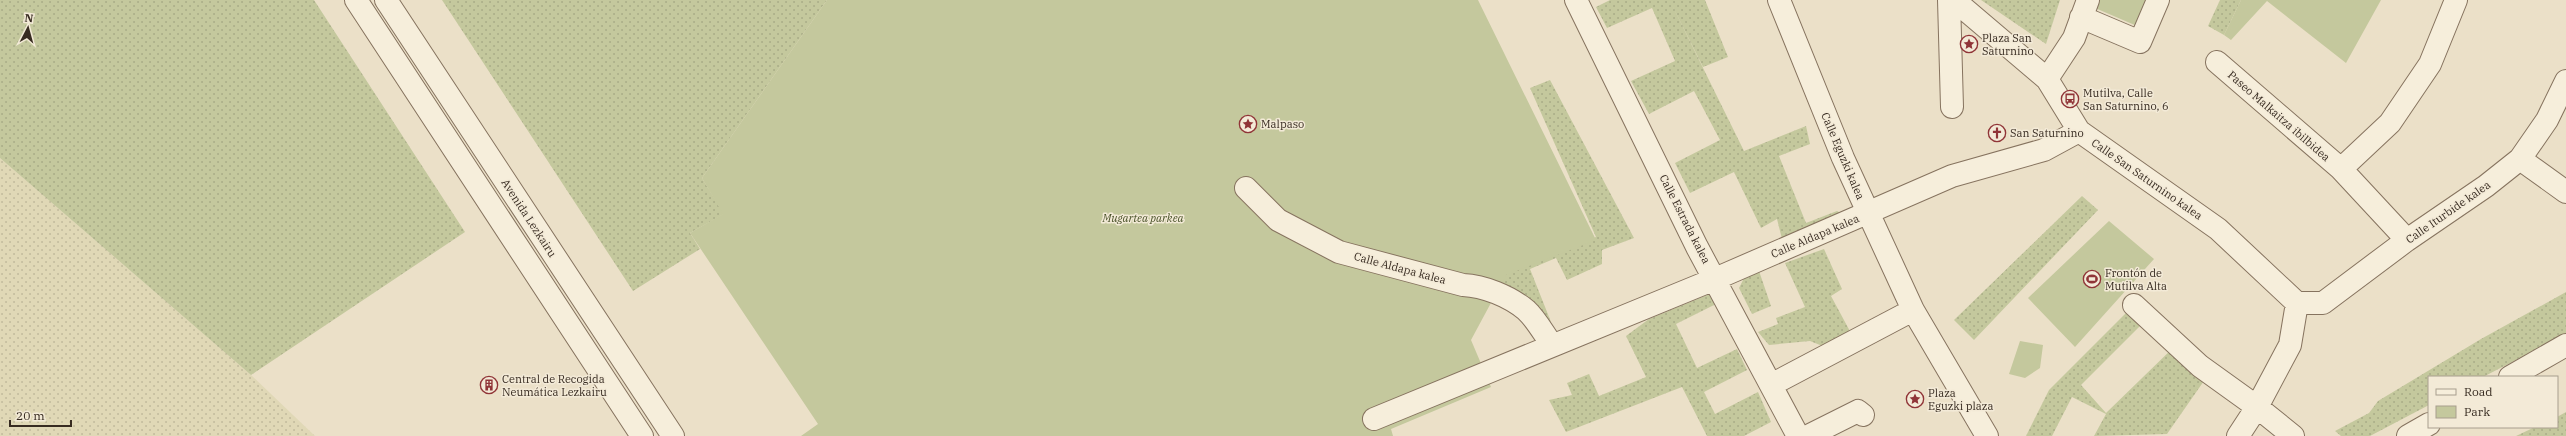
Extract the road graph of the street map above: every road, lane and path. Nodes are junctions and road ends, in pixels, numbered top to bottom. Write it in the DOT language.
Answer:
graph roads {
  1 [pos="356,0"];
  2 [pos="386,0"];
  3 [pos="1576,0"];
  4 [pos="1779,0"];
  5 [pos="1949,0"];
  6 [pos="1954,0"];
  7 [pos="2158,0"];
  8 [pos="2456,0"];
  9 [pos="2085,9"];
  10 [pos="2217,62"];
  11 [pos="2047,79"];
  12 [pos="2566,81"];
  13 [pos="1952,107"];
  14 [pos="2079,131"];
  15 [pos="2520,159"];
  16 [pos="2341,169"];
  17 [pos="1246,188"];
  18 [pos="2566,192"];
  19 [pos="1868,213"];
  20 [pos="2408,240"];
  21 [pos="1716,278"];
  22 [pos="2296,303"];
  23 [pos="2134,304"];
  24 [pos="1913,310"];
  25 [pos="1552,345"];
  26 [pos="2566,345"];
  27 [pos="2512,376"];
  28 [pos="1771,385"];
  29 [pos="2257,407"];
  30 [pos="1864,415"];
  31 [pos="1374,419"];
  32 [pos="2428,425"];
  33 [pos="642,436"];
  34 [pos="672,436"];
  35 [pos="1798,436"];
  36 [pos="1808,436"];
  37 [pos="1986,436"];
  38 [pos="2238,436"];
  39 [pos="2293,436"];
  40 [pos="2408,436"];
  1 -- 33 [label="street"];
  2 -- 34 [label="street, Avenida Lezkairu"];
  3 -- 21 [label="street, Calle Estrada kalea"];
  4 -- 19 [label="street, Calle Eguzki kalea"];
  5 -- 13 [label="street"];
  6 -- 11 [label="street, Calle San Saturnino kalea"];
  7 -- 9 [label="street"];
  8 -- 16 [label="street, Paseo Malkaitza ibilbidea"];
  9 -- 11 [label="street"];
  10 -- 16 [label="street, Paseo Malkaitza ibilbidea"];
  11 -- 14 [label="street, Calle San Saturnino kalea"];
  12 -- 15 [label="street, Calle Iturbide kalea"];
  14 -- 19 [label="street, Calle Aldapa kalea"];
  14 -- 22 [label="street, Calle San Saturnino kalea"];
  15 -- 18 [label="street"];
  15 -- 20 [label="street, Calle Iturbide kalea"];
  16 -- 20 [label="street, Paseo Malkaitza ibilbidea"];
  17 -- 25 [label="street, Calle Aldapa kalea"];
  19 -- 21 [label="street, Calle Aldapa kalea"];
  19 -- 24 [label="street, Calle Eguzki kalea"];
  20 -- 22 [label="street, Calle Iturbide kalea"];
  21 -- 25 [label="street, Calle Aldapa kalea"];
  21 -- 28 [label="street, Calle Estrada kalea"];
  22 -- 29 [label="street"];
  23 -- 29 [label="street"];
  24 -- 28 [label="street"];
  24 -- 37 [label="street, Calle Eguzki kalea"];
  25 -- 31 [label="street, Calle Aldapa kalea"];
  26 -- 27 [label="street"];
  28 -- 35 [label="street, Calle Estrada kalea"];
  29 -- 38 [label="street"];
  29 -- 39 [label="street"];
  30 -- 36 [label="street"];
  32 -- 40 [label="street"];
}
